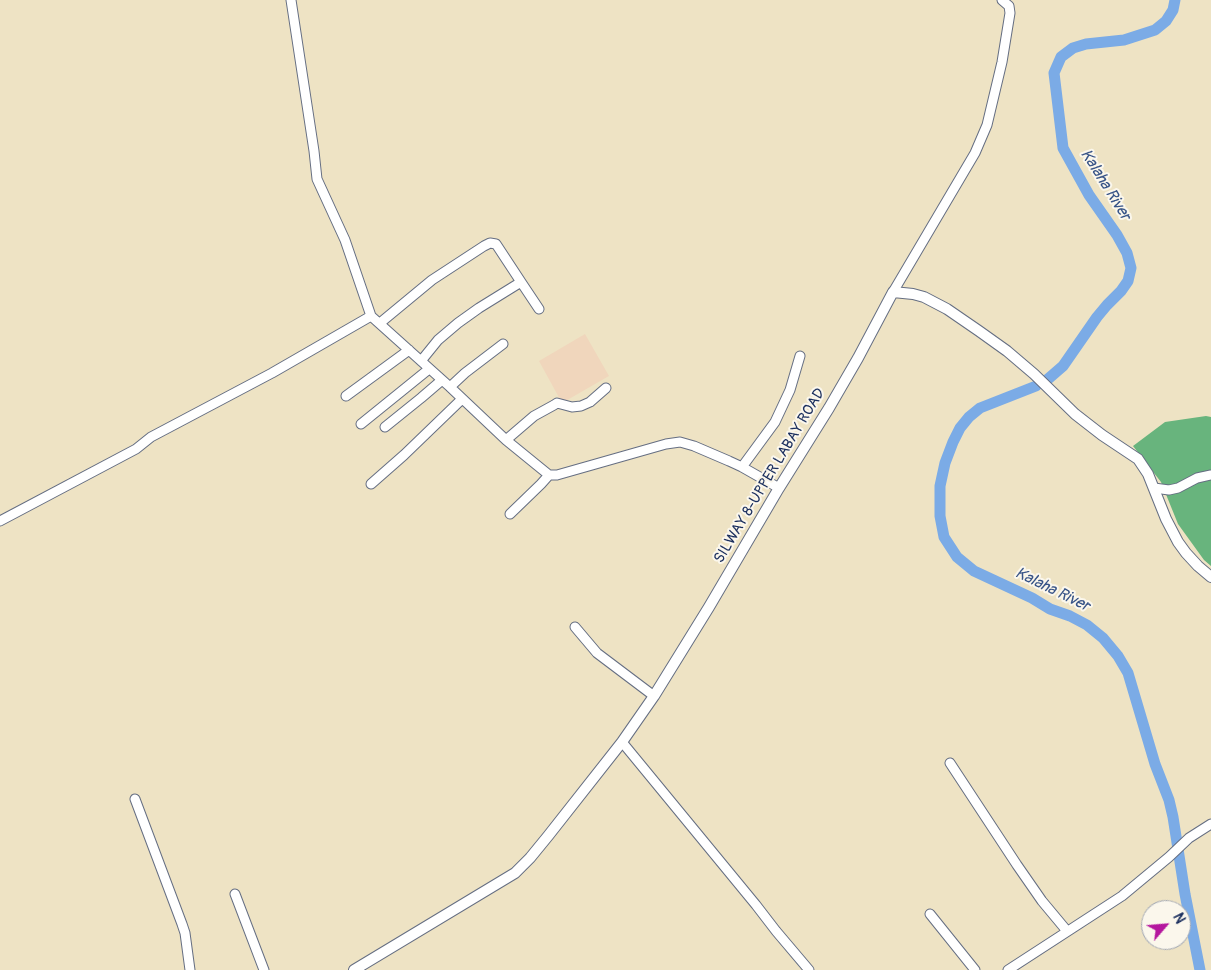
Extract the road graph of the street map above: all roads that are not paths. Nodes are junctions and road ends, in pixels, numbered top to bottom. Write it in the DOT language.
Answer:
graph roads {
  1 [pos="291,0"];
  2 [pos="1006,1"];
  3 [pos="521,282"];
  4 [pos="893,292"];
  5 [pos="538,308"];
  6 [pos="371,316"];
  7 [pos="380,323"];
  8 [pos="503,344"];
  9 [pos="409,350"];
  10 [pos="800,356"];
  11 [pos="421,361"];
  12 [pos="430,369"];
  13 [pos="442,380"];
  14 [pos="450,387"];
  15 [pos="606,388"];
  16 [pos="346,396"];
  17 [pos="462,399"];
  18 [pos="361,424"];
  19 [pos="385,427"];
  20 [pos="506,440"];
  21 [pos="742,467"];
  22 [pos="549,475"];
  23 [pos="1211,475"];
  24 [pos="371,484"];
  25 [pos="779,488"];
  26 [pos="1154,488"];
  27 [pos="510,514"];
  28 [pos="0,521"];
  29 [pos="1211,577"];
  30 [pos="575,627"];
  31 [pos="654,696"];
  32 [pos="622,742"];
  33 [pos="950,763"];
  34 [pos="135,799"];
  35 [pos="1211,824"];
  36 [pos="235,894"];
  37 [pos="930,914"];
  38 [pos="1067,931"];
  39 [pos="190,970"];
  40 [pos="264,970"];
  41 [pos="354,970"];
  42 [pos="809,970"];
  43 [pos="975,970"];
  44 [pos="1008,970"];
  1 -- 6 [label="street"];
  2 -- 4 [label="street"];
  3 -- 5 [label="street"];
  3 -- 7 [label="street"];
  3 -- 11 [label="street"];
  4 -- 25 [label="main road, SILWAY 8-UPPER LABAY ROAD"];
  4 -- 26 [label="main road"];
  6 -- 7 [label="street"];
  6 -- 28 [label="street"];
  7 -- 9 [label="street"];
  8 -- 14 [label="street"];
  9 -- 11 [label="street"];
  9 -- 16 [label="street"];
  10 -- 21 [label="street"];
  11 -- 12 [label="street"];
  12 -- 13 [label="street"];
  12 -- 18 [label="street"];
  13 -- 14 [label="street"];
  13 -- 19 [label="street"];
  14 -- 17 [label="street"];
  15 -- 20 [label="street"];
  17 -- 20 [label="street"];
  17 -- 24 [label="street"];
  20 -- 22 [label="street"];
  21 -- 22 [label="street"];
  21 -- 25 [label="street"];
  22 -- 27 [label="street"];
  23 -- 26 [label="street"];
  25 -- 31 [label="main road, SILWAY 8-UPPER LABAY ROAD"];
  26 -- 29 [label="main road"];
  30 -- 31 [label="street"];
  31 -- 32 [label="main road, SILWAY 8-UPPER LABAY ROAD"];
  32 -- 41 [label="main road, SILWAY 8-UPPER LABAY ROAD"];
  32 -- 42 [label="street"];
  33 -- 38 [label="street"];
  34 -- 39 [label="street"];
  35 -- 38 [label="street"];
  36 -- 40 [label="street"];
  37 -- 43 [label="street"];
  38 -- 44 [label="street"];
}
